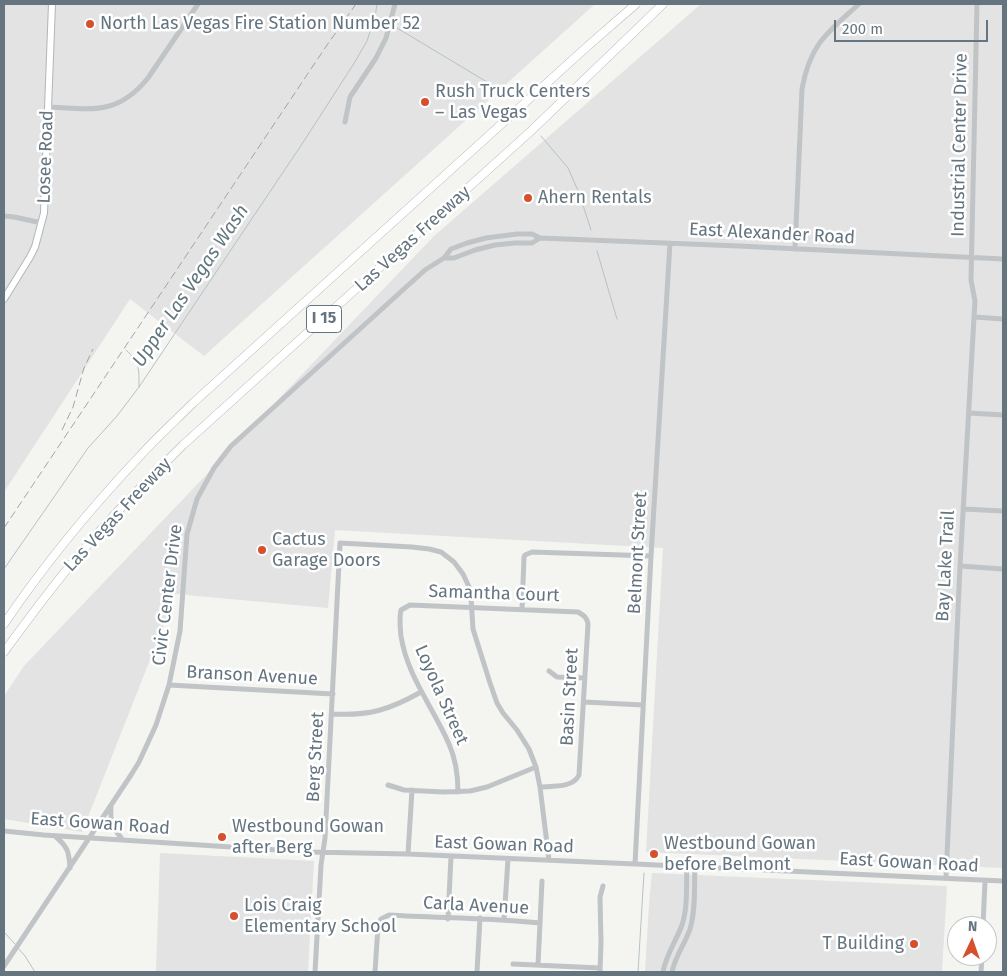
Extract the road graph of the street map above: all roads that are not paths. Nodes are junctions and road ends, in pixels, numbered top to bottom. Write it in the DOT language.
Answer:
graph roads {
  1 [pos="52,4"];
  2 [pos="198,4"];
  3 [pos="395,4"];
  4 [pos="630,4"];
  5 [pos="636,4"];
  6 [pos="663,4"];
  7 [pos="859,4"];
  8 [pos="977,4"];
  9 [pos="590,44"];
  10 [pos="48,107"];
  11 [pos="345,122"];
  12 [pos="4,216"];
  13 [pos="42,224"];
  14 [pos="540,238"];
  15 [pos="670,243"];
  16 [pos="795,249"];
  17 [pos="971,257"];
  18 [pos="444,258"];
  19 [pos="1003,259"];
  20 [pos="4,300"];
  21 [pos="974,318"];
  22 [pos="1003,319"];
  23 [pos="969,413"];
  24 [pos="1003,415"];
  25 [pos="963,509"];
  26 [pos="1003,511"];
  27 [pos="651,556"];
  28 [pos="960,566"];
  29 [pos="1003,568"];
  30 [pos="471,607"];
  31 [pos="522,609"];
  32 [pos="402,610"];
  33 [pos="585,616"];
  34 [pos="4,624"];
  35 [pos="4,652"];
  36 [pos="549,671"];
  37 [pos="586,678"];
  38 [pos="169,685"];
  39 [pos="421,692"];
  40 [pos="333,694"];
  41 [pos="584,702"];
  42 [pos="643,705"];
  43 [pos="332,714"];
  44 [pos="536,768"];
  45 [pos="388,785"];
  46 [pos="540,787"];
  47 [pos="412,790"];
  48 [pos="458,792"];
  49 [pos="111,806"];
  50 [pos="4,831"];
  51 [pos="56,836"];
  52 [pos="89,838"];
  53 [pos="123,840"];
  54 [pos="323,852"];
  55 [pos="408,854"];
  56 [pos="451,856"];
  57 [pos="508,859"];
  58 [pos="549,860"];
  59 [pos="635,864"];
  60 [pos="687,866"];
  61 [pos="695,867"];
  62 [pos="70,868"];
  63 [pos="946,878"];
  64 [pos="986,880"];
  65 [pos="542,881"];
  66 [pos="1003,881"];
  67 [pos="604,886"];
  68 [pos="984,916"];
  69 [pos="480,918"];
  70 [pos="448,919"];
  71 [pos="504,920"];
  72 [pos="540,922"];
  73 [pos="513,964"];
  74 [pos="538,965"];
  75 [pos="4,966"];
  76 [pos="600,970"];
  77 [pos="315,972"];
  78 [pos="375,972"];
  79 [pos="476,972"];
  80 [pos="663,972"];
  81 [pos="672,972"];
  1 -- 10 [label="main road, Losee Road"];
  2 -- 10 [label="street"];
  3 -- 11 [label="street"];
  4 -- 9 [label="highway"];
  5 -- 9 [label="highway, Las Vegas Freeway / I 15"];
  6 -- 35 [label="highway, Las Vegas Freeway / I 15"];
  7 -- 16 [label="street"];
  8 -- 17 [label="street, Industrial Center Drive"];
  9 -- 34 [label="highway, Las Vegas Freeway / I 15"];
  10 -- 13 [label="main road, Losee Road"];
  12 -- 13 [label="street"];
  13 -- 20 [label="main road, Losee Road"];
  14 -- 15 [label="street, East Alexander Road"];
  14 -- 18 [label="street, East Alexander Road"];
  14 -- 18 [label="street, East Alexander Road"];
  15 -- 16 [label="street, East Alexander Road"];
  15 -- 27 [label="street, Belmont Street"];
  16 -- 17 [label="street, East Alexander Road"];
  17 -- 19 [label="street, East Alexander Road"];
  17 -- 21 [label="street, Bay Lake Trail"];
  18 -- 38 [label="street, Civic Center Drive"];
  21 -- 22 [label="street"];
  21 -- 23 [label="street, Bay Lake Trail"];
  23 -- 24 [label="street"];
  23 -- 25 [label="street, Bay Lake Trail"];
  25 -- 26 [label="street"];
  25 -- 28 [label="street, Bay Lake Trail"];
  27 -- 31 [label="street"];
  27 -- 42 [label="street, Belmont Street"];
  28 -- 29 [label="street"];
  28 -- 63 [label="street, Bay Lake Trail"];
  30 -- 31 [label="street, Samantha Court"];
  30 -- 32 [label="street, Samantha Court"];
  30 -- 40 [label="street, Berg Street"];
  30 -- 44 [label="street"];
  31 -- 33 [label="street, Samantha Court"];
  32 -- 39 [label="street, Loyola Street"];
  33 -- 37 [label="street, Basin Street"];
  36 -- 37 [label="street"];
  37 -- 41 [label="street, Basin Street"];
  38 -- 40 [label="street, Branson Avenue"];
  38 -- 49 [label="street, Civic Center Drive"];
  39 -- 43 [label="street"];
  39 -- 48 [label="street, Loyola Street"];
  40 -- 43 [label="street, Berg Street"];
  41 -- 42 [label="street"];
  41 -- 46 [label="street, Basin Street"];
  42 -- 59 [label="street, Belmont Street"];
  43 -- 54 [label="street, Berg Street"];
  44 -- 46 [label="street"];
  44 -- 48 [label="street"];
  45 -- 47 [label="street"];
  46 -- 58 [label="street"];
  47 -- 48 [label="street"];
  47 -- 55 [label="street"];
  49 -- 52 [label="street, Civic Center Drive"];
  49 -- 53 [label="street"];
  50 -- 51 [label="street, East Gowan Road"];
  51 -- 52 [label="street, East Gowan Road"];
  51 -- 62 [label="street"];
  52 -- 53 [label="street, East Gowan Road"];
  52 -- 62 [label="street, Civic Center Drive"];
  53 -- 54 [label="street, East Gowan Road"];
  54 -- 55 [label="street, East Gowan Road"];
  54 -- 77 [label="street, Berg Street"];
  55 -- 56 [label="street, East Gowan Road"];
  56 -- 57 [label="street, East Gowan Road"];
  56 -- 70 [label="street"];
  57 -- 58 [label="street, East Gowan Road"];
  57 -- 71 [label="street"];
  58 -- 59 [label="street, East Gowan Road"];
  59 -- 60 [label="street, East Gowan Road"];
  60 -- 61 [label="street, East Gowan Road"];
  60 -- 80 [label="street"];
  61 -- 63 [label="street, East Gowan Road"];
  61 -- 81 [label="street"];
  62 -- 75 [label="street, Civic Center Drive"];
  63 -- 64 [label="street, East Gowan Road"];
  64 -- 66 [label="street, East Gowan Road"];
  64 -- 68 [label="street"];
  65 -- 72 [label="street"];
  67 -- 76 [label="street"];
  69 -- 70 [label="street, Carla Avenue"];
  69 -- 71 [label="street, Carla Avenue"];
  69 -- 79 [label="street"];
  70 -- 78 [label="street, Carla Avenue"];
  71 -- 72 [label="street, Carla Avenue"];
  72 -- 74 [label="street"];
  73 -- 74 [label="street"];
  74 -- 76 [label="street"];
}
